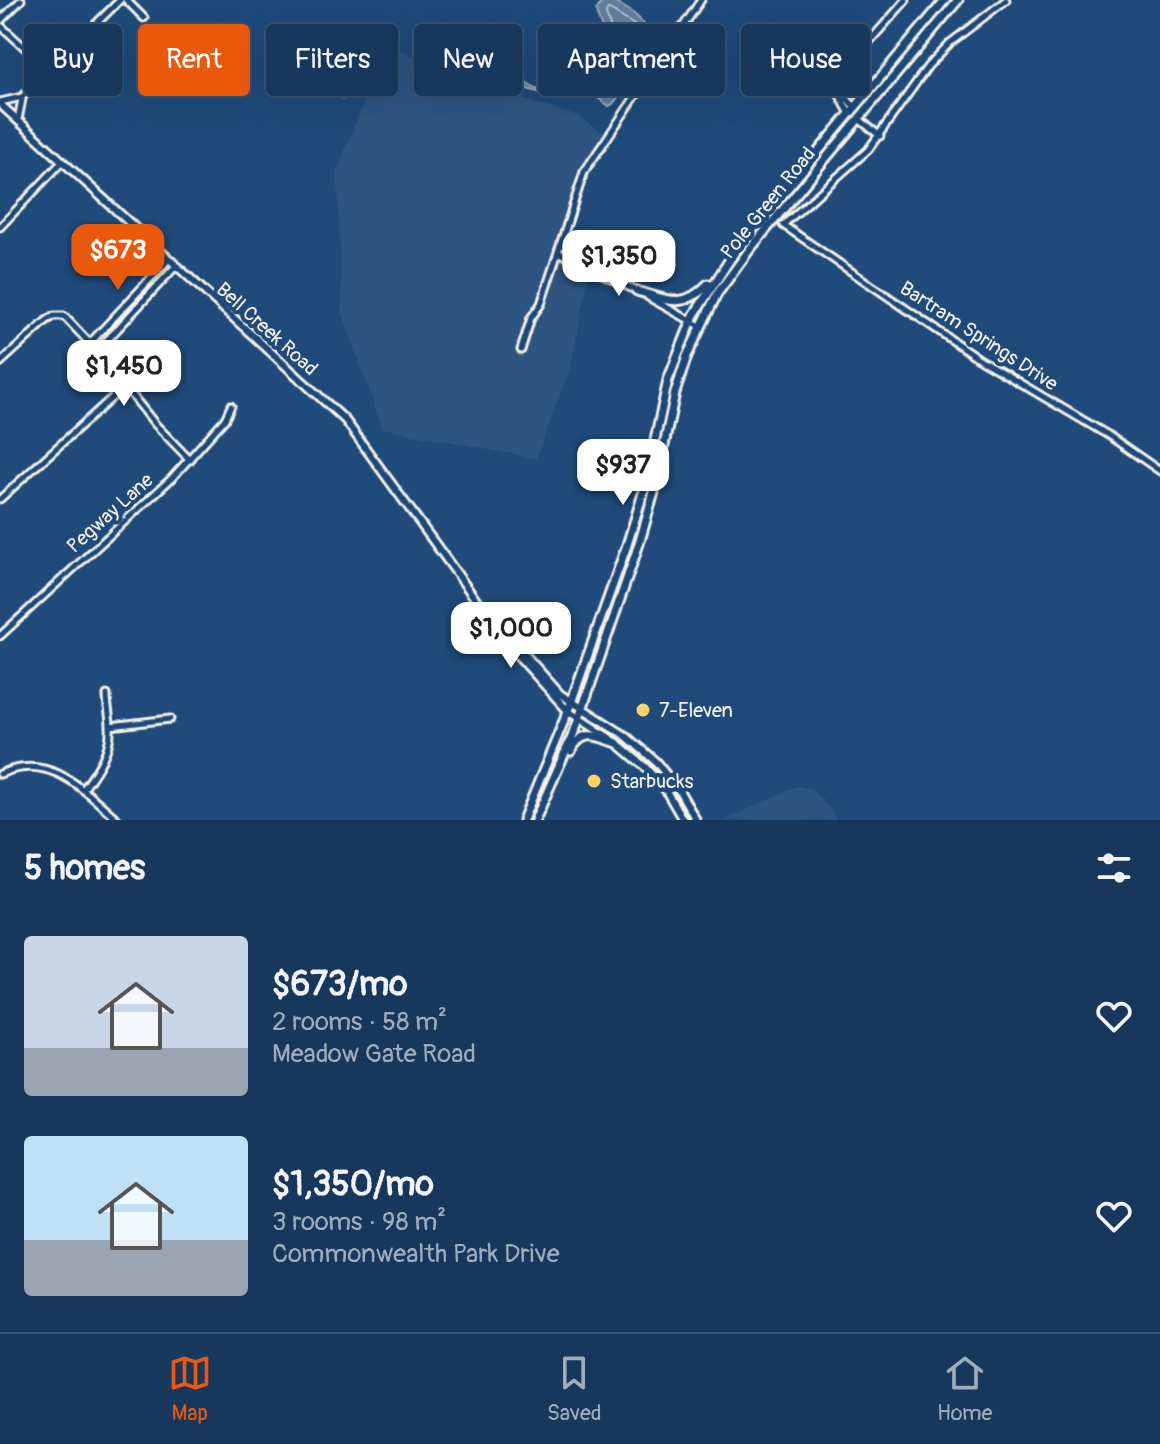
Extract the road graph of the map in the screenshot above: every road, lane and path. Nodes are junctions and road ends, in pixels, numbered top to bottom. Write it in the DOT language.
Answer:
graph roads {
  1 [pos="21,0"];
  2 [pos="120,0"];
  3 [pos="126,0"];
  4 [pos="701,0"];
  5 [pos="906,0"];
  6 [pos="945,0"];
  7 [pos="958,0"];
  8 [pos="1006,0"];
  9 [pos="144,18"];
  10 [pos="0,23"];
  11 [pos="96,24"];
  12 [pos="24,46"];
  13 [pos="22,97"];
  14 [pos="0,103"];
  15 [pos="855,107"];
  16 [pos="859,119"];
  17 [pos="18,121"];
  18 [pos="880,136"];
  19 [pos="819,151"];
  20 [pos="62,162"];
  21 [pos="0,227"];
  22 [pos="558,252"];
  23 [pos="168,260"];
  24 [pos="175,267"];
  25 [pos="718,274"];
  26 [pos="637,291"];
  27 [pos="691,321"];
  28 [pos="700,326"];
  29 [pos="90,343"];
  30 [pos="521,350"];
  31 [pos="97,351"];
  32 [pos="0,363"];
  33 [pos="125,386"];
  34 [pos="231,406"];
  35 [pos="190,460"];
  36 [pos="1160,471"];
  37 [pos="0,499"];
  38 [pos="481,606"];
  39 [pos="0,636"];
  40 [pos="107,695"];
  41 [pos="571,702"];
  42 [pos="583,709"];
  43 [pos="568,711"];
  44 [pos="170,719"];
  45 [pos="579,719"];
  46 [pos="110,726"];
  47 [pos="617,743"];
  48 [pos="0,774"];
  49 [pos="83,790"];
  50 [pos="544,803"];
  51 [pos="118,820"];
  52 [pos="523,820"];
  53 [pos="535,820"];
  54 [pos="683,820"];
  55 [pos="696,820"];
  1 -- 10 [label="street"];
  2 -- 11 [label="street"];
  3 -- 9 [label="street"];
  4 -- 22 [label="street"];
  5 -- 15 [label="street"];
  6 -- 15 [label="main road, Pole Green Road"];
  7 -- 16 [label="main road, Pole Green Road"];
  8 -- 18 [label="street"];
  10 -- 12 [label="street"];
  13 -- 14 [label="street"];
  13 -- 17 [label="street"];
  14 -- 17 [label="street, Bell Creek Road"];
  15 -- 16 [label="main road"];
  15 -- 19 [label="main road, Pole Green Road"];
  16 -- 18 [label="street"];
  16 -- 19 [label="main road"];
  16 -- 28 [label="main road, Pole Green Road"];
  17 -- 20 [label="street, Bell Creek Road"];
  18 -- 36 [label="street, Bartram Springs Drive"];
  19 -- 25 [label="main road, Pole Green Road"];
  20 -- 21 [label="street"];
  20 -- 23 [label="street, Bell Creek Road"];
  22 -- 26 [label="street"];
  22 -- 30 [label="street"];
  23 -- 24 [label="street, Bell Creek Road"];
  23 -- 29 [label="street"];
  24 -- 31 [label="street"];
  24 -- 38 [label="street, Bell Creek Road"];
  25 -- 26 [label="main road"];
  25 -- 27 [label="main road, Pole Green Road"];
  26 -- 27 [label="street"];
  27 -- 28 [label="street"];
  27 -- 41 [label="main road, Pole Green Road"];
  28 -- 42 [label="main road, Pole Green Road"];
  29 -- 31 [label="street"];
  29 -- 32 [label="street"];
  31 -- 33 [label="street"];
  33 -- 35 [label="street"];
  33 -- 37 [label="street"];
  34 -- 35 [label="street, Pegway Lane"];
  35 -- 39 [label="street, Pegway Lane"];
  38 -- 41 [label="street, Bell Creek Road"];
  38 -- 43 [label="street, Bell Creek Road"];
  40 -- 46 [label="street"];
  41 -- 42 [label="street, Bell Creek Road"];
  41 -- 43 [label="main road, Pole Green Road"];
  42 -- 45 [label="main road, Pole Green Road"];
  42 -- 55 [label="street, Bell Creek Road"];
  43 -- 45 [label="street, Bell Creek Road"];
  43 -- 52 [label="main road, Pole Green Road"];
  44 -- 46 [label="street"];
  45 -- 47 [label="street, Bell Creek Road"];
  45 -- 50 [label="main road, Pole Green Road"];
  46 -- 49 [label="street"];
  47 -- 50 [label="main road"];
  47 -- 54 [label="street, Bell Creek Road"];
  48 -- 49 [label="street"];
  49 -- 51 [label="street"];
  50 -- 53 [label="main road, Pole Green Road"];
}
